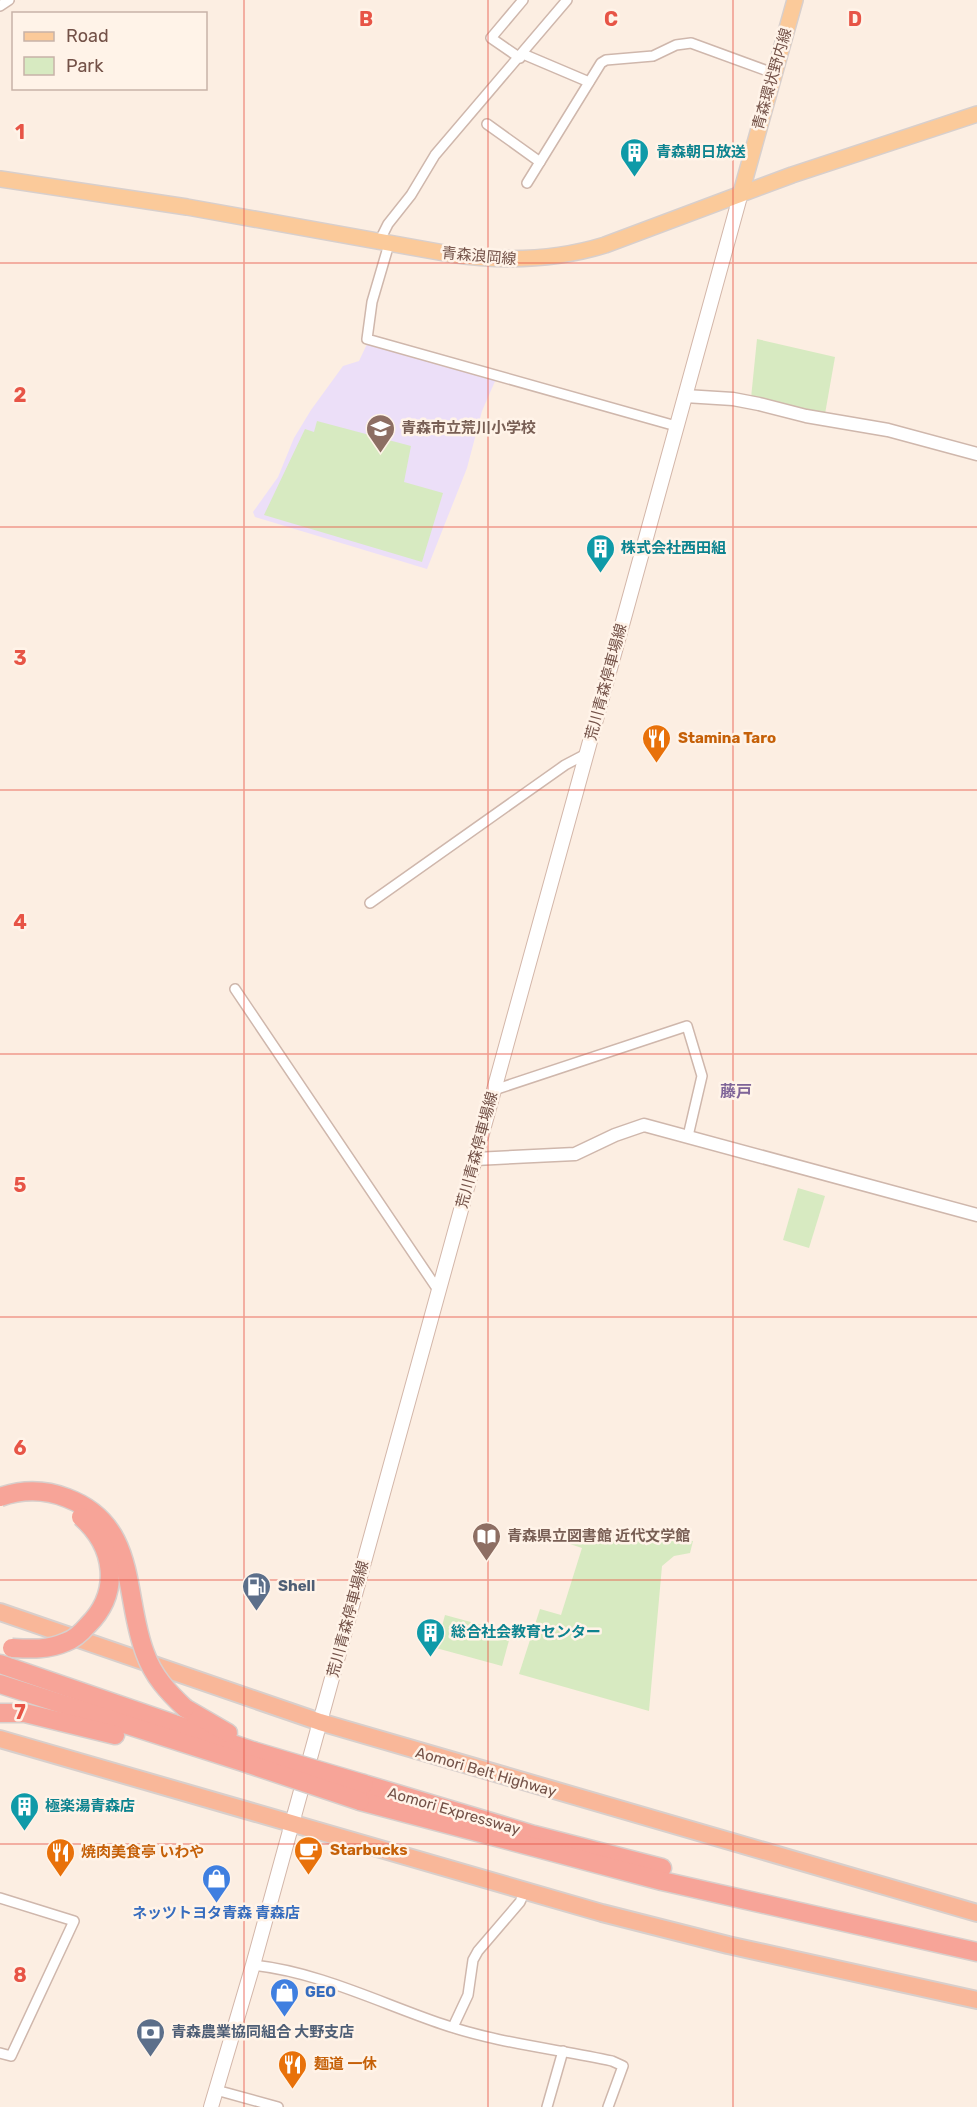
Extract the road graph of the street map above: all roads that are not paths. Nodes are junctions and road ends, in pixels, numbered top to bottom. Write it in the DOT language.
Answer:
graph roads {
  1 [pos="9,0"];
  2 [pos="523,0"];
  3 [pos="567,0"];
  4 [pos="795,0"];
  5 [pos="0,6"];
  6 [pos="521,56"];
  7 [pos="773,73"];
  8 [pos="589,82"];
  9 [pos="977,114"];
  10 [pos="487,124"];
  11 [pos="540,162"];
  12 [pos="0,179"];
  13 [pos="527,183"];
  14 [pos="741,193"];
  15 [pos="384,243"];
  16 [pos="685,396"];
  17 [pos="676,426"];
  18 [pos="977,454"];
  19 [pos="586,754"];
  20 [pos="370,903"];
  21 [pos="235,989"];
  22 [pos="494,1090"];
  23 [pos="688,1136"];
  24 [pos="475,1159"];
  25 [pos="977,1215"];
  26 [pos="438,1290"];
  27 [pos="0,1497"];
  28 [pos="0,1508"];
  29 [pos="0,1612"];
  30 [pos="6,1647"];
  31 [pos="0,1664"];
  32 [pos="0,1684"];
  33 [pos="0,1713"];
  34 [pos="320,1722"];
  35 [pos="0,1739"];
  36 [pos="251,1757"];
  37 [pos="357,1794"];
  38 [pos="292,1823"];
  39 [pos="525,1891"];
  40 [pos="0,1898"];
  41 [pos="977,1913"];
  42 [pos="977,1952"];
  43 [pos="253,1965"];
  44 [pos="977,2000"];
  45 [pos="453,2027"];
  46 [pos="562,2051"];
  47 [pos="0,2053"];
  48 [pos="216,2090"];
  49 [pos="211,2107"];
  50 [pos="278,2107"];
  51 [pos="547,2107"];
  52 [pos="608,2107"];
  1 -- 5 [label="street"];
  2 -- 6 [label="street"];
  3 -- 6 [label="street"];
  4 -- 7 [label="main road, 青森環状野内線"];
  6 -- 8 [label="street"];
  6 -- 15 [label="street"];
  7 -- 8 [label="street"];
  7 -- 14 [label="main road, 青森環状野内線"];
  8 -- 11 [label="street"];
  9 -- 14 [label="main road, 青森浪岡線"];
  10 -- 11 [label="street"];
  11 -- 13 [label="street"];
  12 -- 15 [label="main road, 青森浪岡線"];
  14 -- 15 [label="main road, 青森浪岡線"];
  14 -- 16 [label="main road, 荒川青森停車場線"];
  15 -- 17 [label="street"];
  16 -- 17 [label="main road, 荒川青森停車場線"];
  16 -- 18 [label="street"];
  17 -- 19 [label="main road, 荒川青森停車場線"];
  19 -- 20 [label="street"];
  19 -- 22 [label="main road, 荒川青森停車場線"];
  21 -- 26 [label="street"];
  22 -- 23 [label="street"];
  22 -- 24 [label="main road, 荒川青森停車場線"];
  23 -- 24 [label="street"];
  23 -- 25 [label="street"];
  24 -- 26 [label="main road, 荒川青森停車場線"];
  26 -- 34 [label="main road, 荒川青森停車場線"];
  27 -- 36 [label="highway, bridge"];
  28 -- 30 [label="highway, bridge"];
  29 -- 34 [label="highway, Aomori Belt Highway"];
  31 -- 36 [label="highway, Aomori Expressway"];
  32 -- 36 [label="highway, Aomori Expressway"];
  33 -- 36 [label="highway"];
  34 -- 38 [label="main road, 荒川青森停車場線"];
  34 -- 41 [label="highway, Aomori Belt Highway"];
  35 -- 38 [label="highway"];
  36 -- 37 [label="highway, Aomori Expressway, bridge"];
  36 -- 37 [label="highway, Aomori Expressway, bridge"];
  37 -- 42 [label="highway, Aomori Expressway"];
  38 -- 39 [label="highway"];
  38 -- 43 [label="main road, 荒川青森停車場線"];
  39 -- 44 [label="highway"];
  39 -- 45 [label="street"];
  40 -- 47 [label="street"];
  43 -- 45 [label="street"];
  43 -- 48 [label="main road, 荒川青森停車場線"];
  45 -- 46 [label="street"];
  46 -- 51 [label="street"];
  46 -- 52 [label="street"];
  48 -- 49 [label="main road, 荒川青森停車場線"];
  48 -- 50 [label="street"];
}
